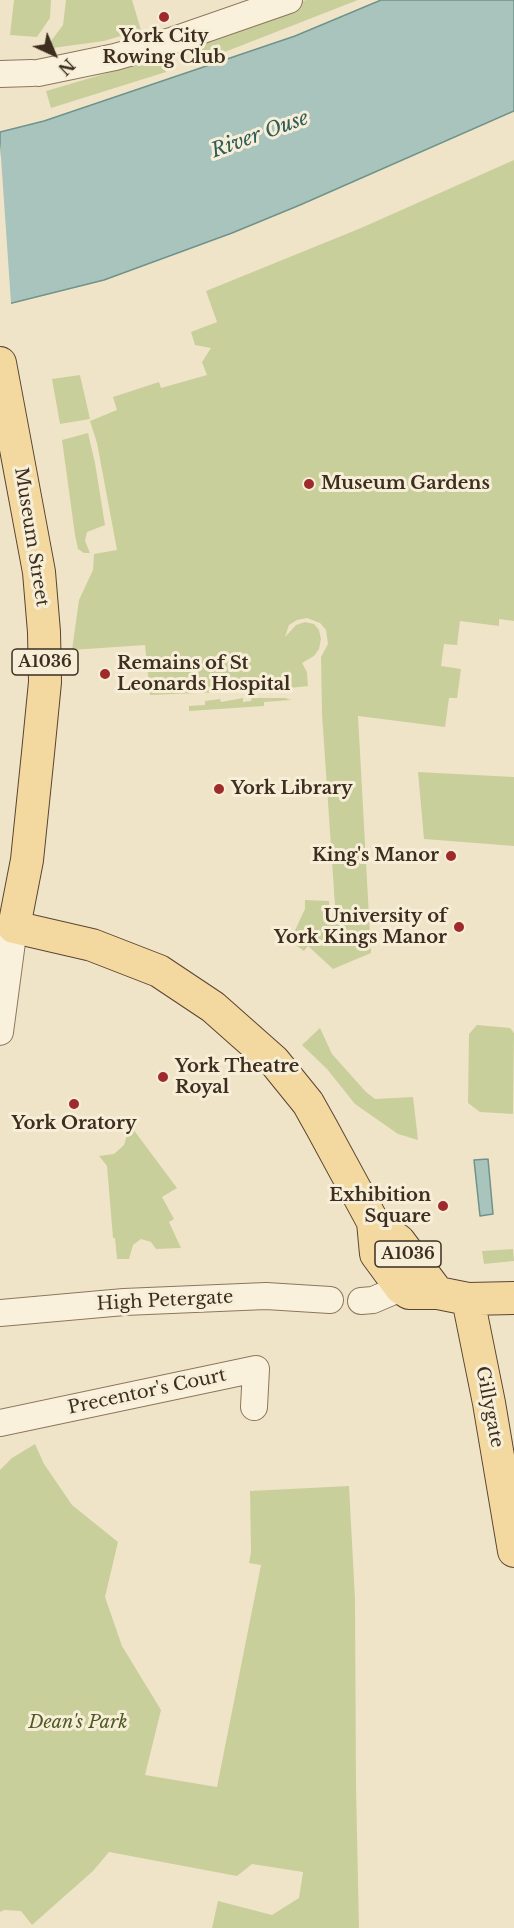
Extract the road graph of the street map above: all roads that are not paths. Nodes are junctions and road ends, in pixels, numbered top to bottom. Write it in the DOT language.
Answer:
graph roads {
  1 [pos="289,0"];
  2 [pos="3,74"];
  3 [pos="0,363"];
  4 [pos="14,927"];
  5 [pos="0,1032"];
  6 [pos="373,1222"];
  7 [pos="401,1288"];
  8 [pos="438,1293"];
  9 [pos="514,1298"];
  10 [pos="468,1299"];
  11 [pos="330,1300"];
  12 [pos="361,1301"];
  13 [pos="0,1313"];
  14 [pos="254,1407"];
  15 [pos="0,1423"];
  16 [pos="514,1551"];
  1 -- 2 [label="street"];
  3 -- 4 [label="main road, Museum Street / A1036"];
  4 -- 5 [label="street"];
  4 -- 6 [label="main road, A1036"];
  6 -- 7 [label="main road, A1036"];
  6 -- 8 [label="main road, A1036"];
  7 -- 8 [label="main road, A1036"];
  7 -- 12 [label="street"];
  8 -- 10 [label="main road, A1036"];
  9 -- 10 [label="main road"];
  10 -- 16 [label="main road, Gillygate"];
  11 -- 13 [label="street, High Petergate"];
  14 -- 15 [label="street, Precentor's Court"];
}
